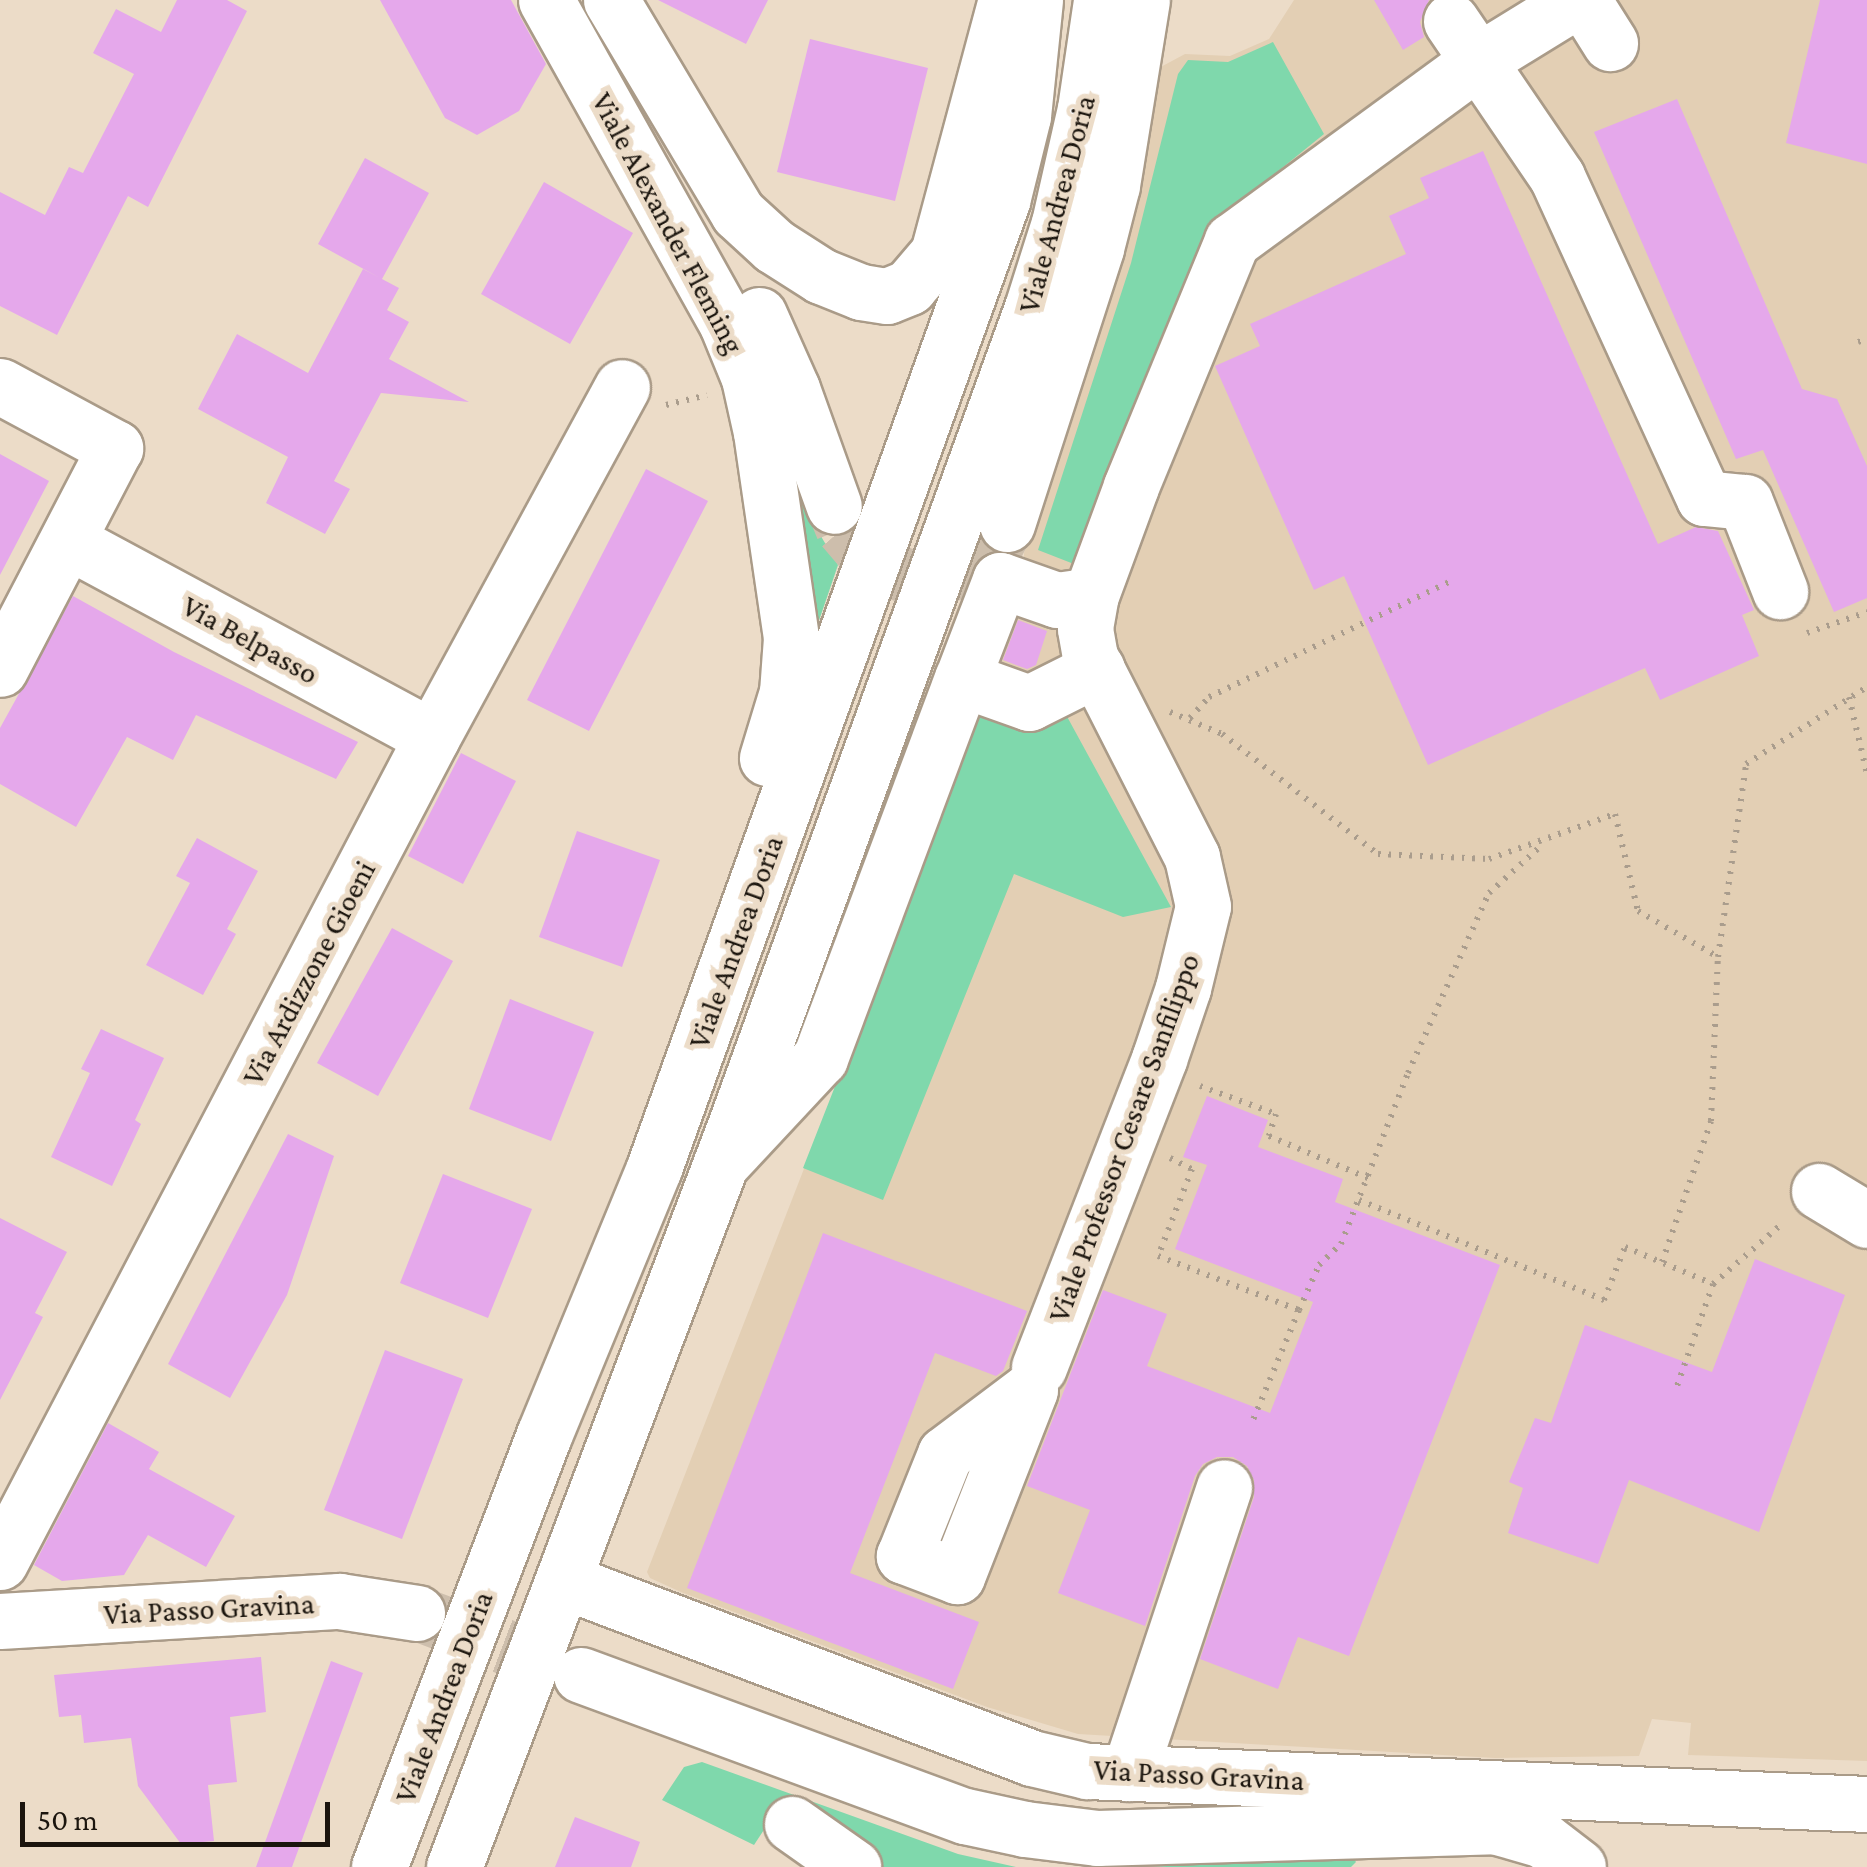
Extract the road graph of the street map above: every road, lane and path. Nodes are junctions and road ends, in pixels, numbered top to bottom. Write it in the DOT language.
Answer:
graph roads {
  1 [pos="546,0"];
  2 [pos="578,0"];
  3 [pos="611,0"];
  4 [pos="1006,0"];
  5 [pos="1035,0"];
  6 [pos="1101,0"];
  7 [pos="1142,0"];
  8 [pos="1590,14"];
  9 [pos="1465,41"];
  10 [pos="1867,339"];
  11 [pos="1858,342"];
  12 [pos="0,386"];
  13 [pos="716,392"];
  14 [pos="640,397"];
  15 [pos="834,506"];
  16 [pos="1007,524"];
  17 [pos="68,541"];
  18 [pos="1452,580"];
  19 [pos="1780,591"];
  20 [pos="1091,595"];
  21 [pos="0,668"];
  22 [pos="962,679"];
  23 [pos="1867,687"];
  24 [pos="1108,693"];
  25 [pos="1849,697"];
  26 [pos="1190,718"];
  27 [pos="432,738"];
  28 [pos="1867,774"];
  29 [pos="1544,843"];
  30 [pos="1718,958"];
  31 [pos="1200,1086"];
  32 [pos="658,1156"];
  33 [pos="1170,1160"];
  34 [pos="721,1164"];
  35 [pos="1368,1178"];
  36 [pos="1820,1191"];
  37 [pos="1359,1200"];
  38 [pos="1867,1220"];
  39 [pos="1662,1262"];
  40 [pos="1714,1284"];
  41 [pos="1299,1310"];
  42 [pos="1035,1378"];
  43 [pos="1677,1386"];
  44 [pos="1252,1425"];
  45 [pos="1224,1487"];
  46 [pos="0,1562"];
  47 [pos="564,1581"];
  48 [pos="417,1613"];
  49 [pos="0,1621"];
  50 [pos="580,1675"];
  51 [pos="1129,1773"];
  52 [pos="1636,1794"];
  53 [pos="1862,1800"];
  54 [pos="792,1824"];
  55 [pos="1420,1826"];
  56 [pos="380,1867"];
  57 [pos="454,1867"];
  58 [pos="853,1867"];
  59 [pos="1382,1867"];
  60 [pos="1578,1867"];
  1 -- 32 [label="main road, Viale Alexander Fleming"];
  2 -- 15 [label="main road"];
  3 -- 4 [label="main road, Viale Alexander Fleming"];
  5 -- 32 [label="main road, Viale Andrea Doria"];
  6 -- 34 [label="main road, Viale Andrea Doria"];
  7 -- 16 [label="main road"];
  8 -- 9 [label="main road, Viale Professor Cesare Sanfilippo"];
  9 -- 19 [label="main road"];
  9 -- 20 [label="main road, Viale Professor Cesare Sanfilippo"];
  10 -- 11 [label="path"];
  12 -- 17 [label="main road"];
  13 -- 14 [label="path"];
  14 -- 27 [label="main road, Via Ardizzone Gioeni"];
  17 -- 21 [label="main road"];
  17 -- 27 [label="main road, Via Belpasso"];
  18 -- 26 [label="path"];
  20 -- 22 [label="main road"];
  20 -- 24 [label="main road, Viale Professor Cesare Sanfilippo"];
  22 -- 24 [label="main road"];
  22 -- 34 [label="main road"];
  23 -- 25 [label="path"];
  24 -- 26 [label="path"];
  24 -- 42 [label="main road, Viale Professor Cesare Sanfilippo"];
  25 -- 28 [label="path"];
  25 -- 30 [label="path"];
  26 -- 29 [label="path"];
  27 -- 46 [label="main road, Via Ardizzone Gioeni"];
  29 -- 30 [label="path"];
  29 -- 35 [label="path"];
  30 -- 39 [label="path"];
  31 -- 35 [label="path"];
  32 -- 56 [label="main road, Viale Andrea Doria"];
  33 -- 41 [label="path"];
  34 -- 47 [label="main road, Viale Andrea Doria"];
  35 -- 37 [label="path"];
  36 -- 38 [label="main road"];
  36 -- 40 [label="path"];
  37 -- 39 [label="path"];
  37 -- 41 [label="path"];
  39 -- 40 [label="path"];
  40 -- 43 [label="path"];
  41 -- 44 [label="path"];
  45 -- 51 [label="main road"];
  47 -- 51 [label="main road, Via Passo Gravina"];
  47 -- 57 [label="main road, Viale Andrea Doria"];
  48 -- 49 [label="main road, Via Passo Gravina"];
  50 -- 55 [label="main road, Via Passo Gravina"];
  51 -- 52 [label="main road, Via Passo Gravina"];
  52 -- 53 [label="main road, Via Passo Gravina"];
  52 -- 55 [label="main road"];
  54 -- 58 [label="main road"];
  55 -- 59 [label="main road"];
  55 -- 60 [label="main road"];
}
